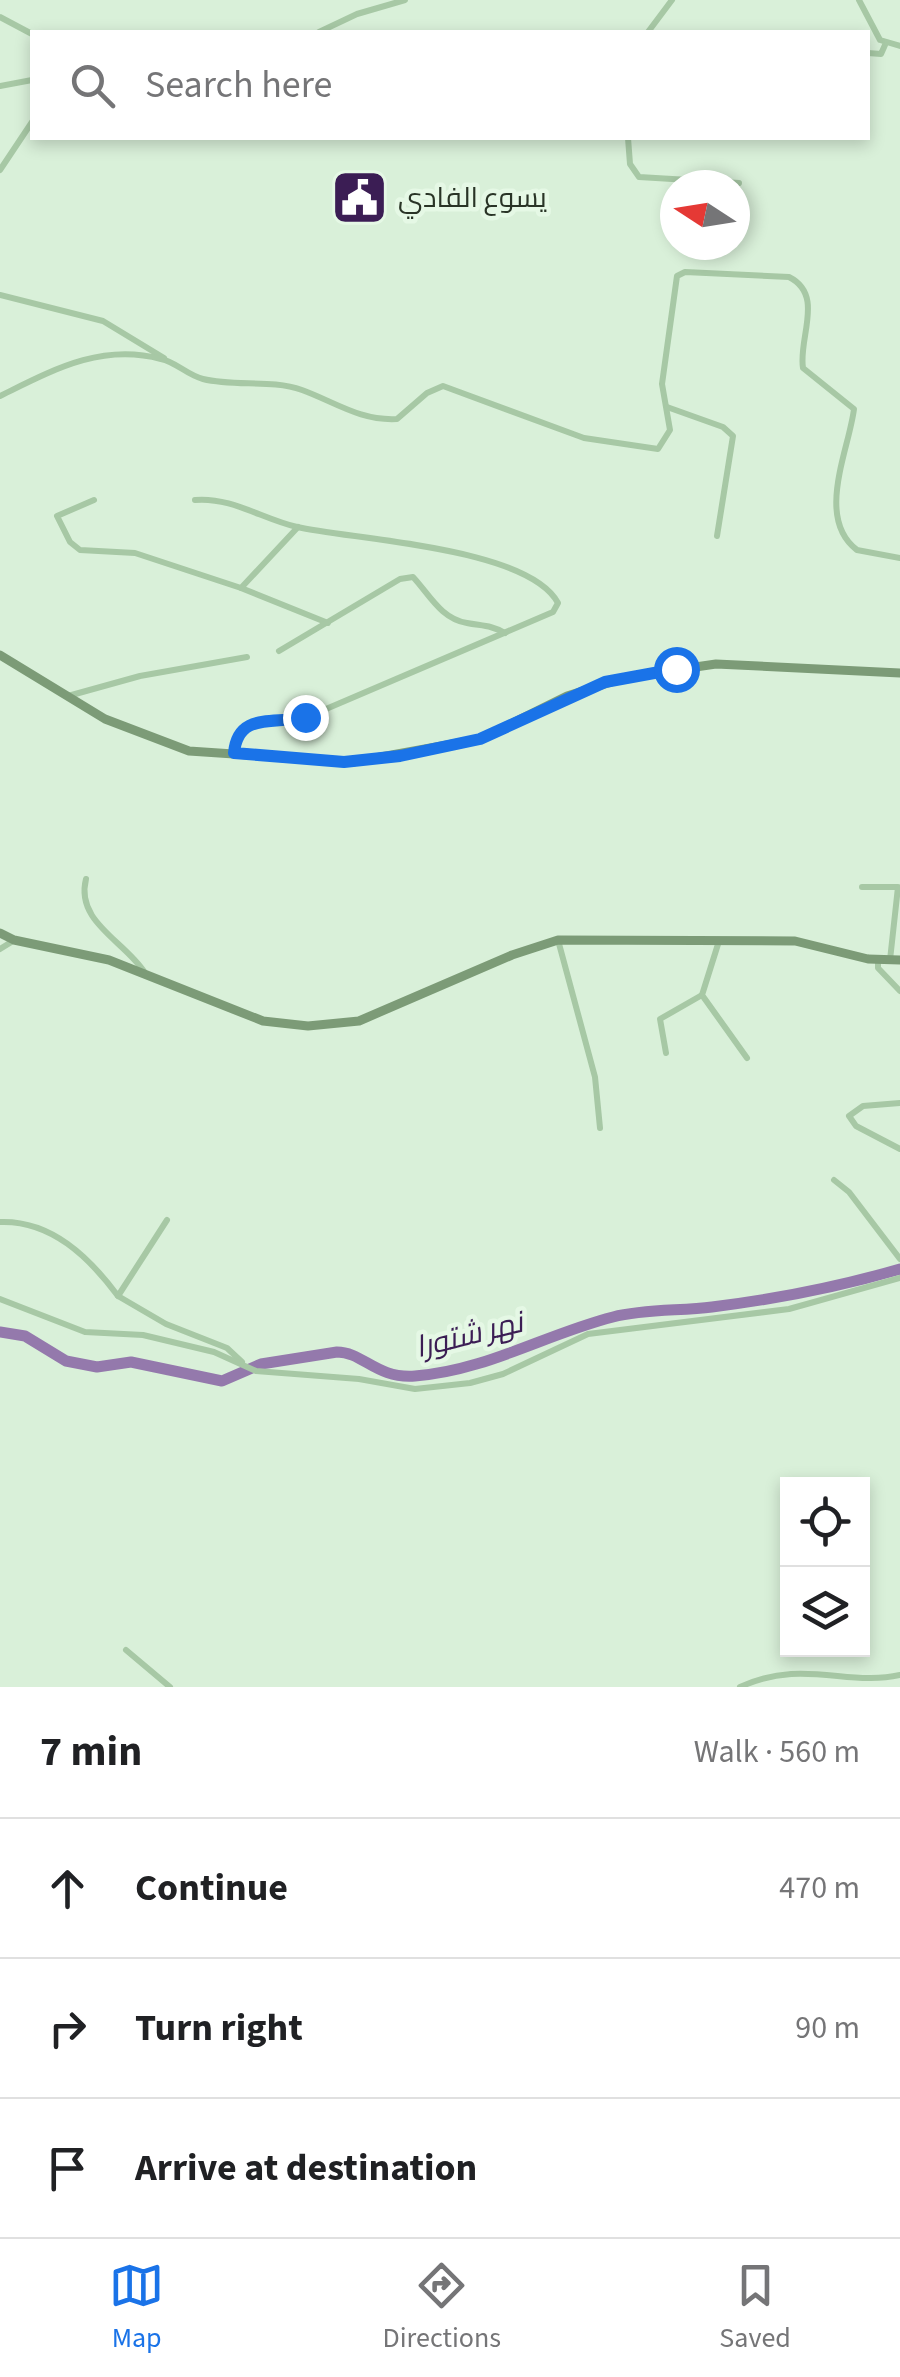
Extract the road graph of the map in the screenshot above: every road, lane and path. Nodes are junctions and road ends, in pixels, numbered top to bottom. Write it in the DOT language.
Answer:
graph roads {
  1 [pos="405,0"];
  2 [pos="672,0"];
  3 [pos="859,0"];
  4 [pos="0,17"];
  5 [pos="323,30"];
  6 [pos="650,30"];
  7 [pos="30,33"];
  8 [pos="885,45"];
  9 [pos="900,46"];
  10 [pos="870,53"];
  11 [pos="30,80"];
  12 [pos="0,86"];
  13 [pos="30,125"];
  14 [pos="628,140"];
  15 [pos="0,170"];
  16 [pos="660,178"];
  17 [pos="0,295"];
  18 [pos="164,359"];
  19 [pos="0,396"];
  20 [pos="666,406"];
  21 [pos="94,500"];
  22 [pos="195,500"];
  23 [pos="298,527"];
  24 [pos="717,536"];
  25 [pos="900,558"];
  26 [pos="241,588"];
  27 [pos="330,623"];
  28 [pos="505,632"];
  29 [pos="279,651"];
  30 [pos="0,656"];
  31 [pos="247,656"];
  32 [pos="900,673"];
  33 [pos="67,696"];
  34 [pos="234,753"];
  35 [pos="86,879"];
  36 [pos="862,887"];
  37 [pos="899,887"];
  38 [pos="0,933"];
  39 [pos="14,940"];
  40 [pos="558,940"];
  41 [pos="720,941"];
  42 [pos="0,948"];
  43 [pos="878,960"];
  44 [pos="895,960"];
  45 [pos="146,974"];
  46 [pos="900,991"];
  47 [pos="702,994"];
  48 [pos="666,1053"];
  49 [pos="747,1058"];
  50 [pos="900,1103"];
  51 [pos="600,1128"];
  52 [pos="900,1149"];
  53 [pos="834,1180"];
  54 [pos="168,1220"];
  55 [pos="0,1222"];
  56 [pos="899,1257"];
  57 [pos="900,1278"];
  58 [pos="118,1296"];
  59 [pos="0,1298"];
  60 [pos="246,1366"];
  61 [pos="126,1650"];
  62 [pos="900,1675"];
  63 [pos="762,1683"];
  64 [pos="170,1687"];
  65 [pos="740,1687"];
  1 -- 5 [label="street"];
  2 -- 6 [label="street"];
  3 -- 8 [label="street"];
  4 -- 7 [label="street"];
  8 -- 9 [label="street"];
  8 -- 10 [label="street"];
  11 -- 12 [label="street"];
  13 -- 15 [label="street"];
  14 -- 16 [label="street"];
  17 -- 18 [label="street"];
  18 -- 19 [label="street"];
  18 -- 20 [label="street"];
  20 -- 24 [label="street"];
  20 -- 25 [label="street"];
  21 -- 26 [label="street"];
  22 -- 23 [label="street"];
  23 -- 26 [label="street"];
  23 -- 28 [label="street"];
  26 -- 27 [label="street"];
  27 -- 28 [label="street"];
  27 -- 29 [label="street"];
  28 -- 34 [label="street"];
  30 -- 33 [label="street"];
  31 -- 33 [label="street"];
  32 -- 34 [label="street"];
  33 -- 34 [label="street"];
  35 -- 45 [label="street"];
  36 -- 37 [label="street"];
  37 -- 44 [label="street"];
  38 -- 39 [label="street"];
  39 -- 42 [label="street"];
  39 -- 45 [label="street"];
  40 -- 41 [label="street"];
  40 -- 45 [label="street"];
  40 -- 51 [label="street"];
  41 -- 43 [label="street"];
  41 -- 47 [label="street"];
  43 -- 44 [label="street"];
  43 -- 46 [label="street"];
  47 -- 48 [label="street"];
  47 -- 49 [label="street"];
  50 -- 52 [label="street"];
  53 -- 56 [label="street"];
  54 -- 58 [label="street"];
  55 -- 58 [label="street"];
  57 -- 60 [label="street"];
  58 -- 60 [label="street"];
  59 -- 60 [label="street"];
  61 -- 64 [label="street"];
  62 -- 63 [label="street"];
  63 -- 65 [label="street"];
}
